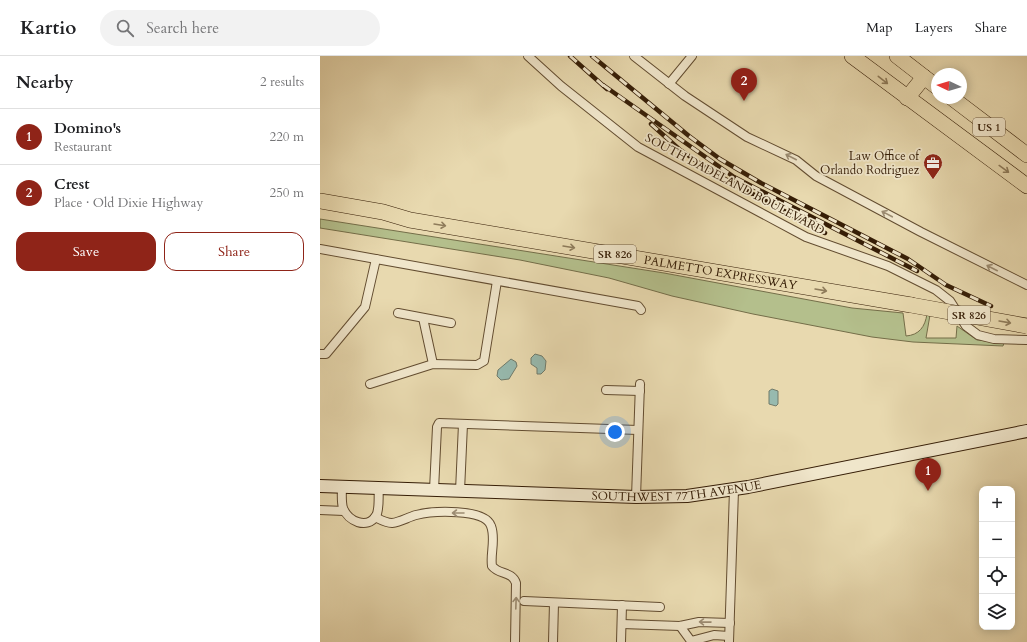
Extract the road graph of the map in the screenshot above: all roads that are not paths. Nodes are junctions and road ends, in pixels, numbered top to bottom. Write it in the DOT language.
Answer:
graph roads {
  1 [pos="528,56"];
  2 [pos="634,56"];
  3 [pos="692,56"];
  4 [pos="852,56"];
  5 [pos="896,56"];
  6 [pos="924,77"];
  7 [pos="931,82"];
  8 [pos="669,84"];
  9 [pos="907,98"];
  10 [pos="960,104"];
  11 [pos="1027,155"];
  12 [pos="1027,186"];
  13 [pos="320,201"];
  14 [pos="320,211"];
  15 [pos="410,220"];
  16 [pos="320,249"];
  17 [pos="376,259"];
  18 [pos="497,280"];
  19 [pos="1027,285"];
  20 [pos="641,310"];
  21 [pos="398,313"];
  22 [pos="422,318"];
  23 [pos="451,323"];
  24 [pos="1027,326"];
  25 [pos="1027,340"];
  26 [pos="320,354"];
  27 [pos="432,364"];
  28 [pos="370,384"];
  29 [pos="606,390"];
  30 [pos="462,424"];
  31 [pos="638,430"];
  32 [pos="1027,430"];
  33 [pos="320,486"];
  34 [pos="342,486"];
  35 [pos="378,488"];
  36 [pos="434,490"];
  37 [pos="734,490"];
  38 [pos="460,491"];
  39 [pos="636,497"];
  40 [pos="320,510"];
  41 [pos="344,510"];
  42 [pos="375,517"];
  43 [pos="524,601"];
  44 [pos="554,603"];
  45 [pos="622,605"];
  46 [pos="660,607"];
  47 [pos="730,623"];
  48 [pos="622,624"];
  49 [pos="680,626"];
  50 [pos="729,639"];
  51 [pos="689,641"];
  52 [pos="515,642"];
  53 [pos="553,642"];
  54 [pos="621,642"];
  1 -- 25 [label="street, SOUTH DADELAND BOULEVARD"];
  2 -- 8 [label="street"];
  3 -- 8 [label="street"];
  4 -- 9 [label="highway, US 1, one-way"];
  5 -- 6 [label="highway"];
  6 -- 7 [label="highway"];
  6 -- 9 [label="highway"];
  19 -- 8 [label="street, one-way"];
  9 -- 12 [label="highway, US 1, one-way"];
  10 -- 11 [label="highway, US 1"];
  13 -- 15 [label="highway, PALMETTO EXPRESSWAY / SR 826"];
  14 -- 15 [label="highway"];
  15 -- 24 [label="highway, PALMETTO EXPRESSWAY / SR 826, one-way, bridge"];
  16 -- 17 [label="street"];
  17 -- 18 [label="street"];
  17 -- 26 [label="street"];
  18 -- 20 [label="street"];
  18 -- 27 [label="street"];
  21 -- 22 [label="street"];
  22 -- 23 [label="street"];
  22 -- 27 [label="street"];
  27 -- 28 [label="street"];
  29 -- 31 [label="street"];
  30 -- 31 [label="street"];
  30 -- 36 [label="street"];
  30 -- 38 [label="street"];
  31 -- 39 [label="street"];
  32 -- 37 [label="street, SOUTHWEST 77TH AVENUE"];
  33 -- 34 [label="street, SOUTHWEST 77TH AVENUE"];
  34 -- 35 [label="street, SOUTHWEST 77TH AVENUE"];
  34 -- 41 [label="street"];
  35 -- 36 [label="street, SOUTHWEST 77TH AVENUE"];
  35 -- 42 [label="street"];
  36 -- 38 [label="street, SOUTHWEST 77TH AVENUE"];
  37 -- 39 [label="street, SOUTHWEST 77TH AVENUE"];
  37 -- 47 [label="street"];
  38 -- 39 [label="street, SOUTHWEST 77TH AVENUE"];
  40 -- 41 [label="street"];
  41 -- 42 [label="street"];
  52 -- 42 [label="street, one-way"];
  43 -- 44 [label="street"];
  44 -- 45 [label="street"];
  44 -- 53 [label="street"];
  45 -- 46 [label="street"];
  45 -- 48 [label="street"];
  47 -- 49 [label="street, one-way"];
  47 -- 50 [label="street"];
  48 -- 49 [label="street"];
  48 -- 54 [label="street"];
  49 -- 51 [label="street"];
  50 -- 51 [label="street"];
}
